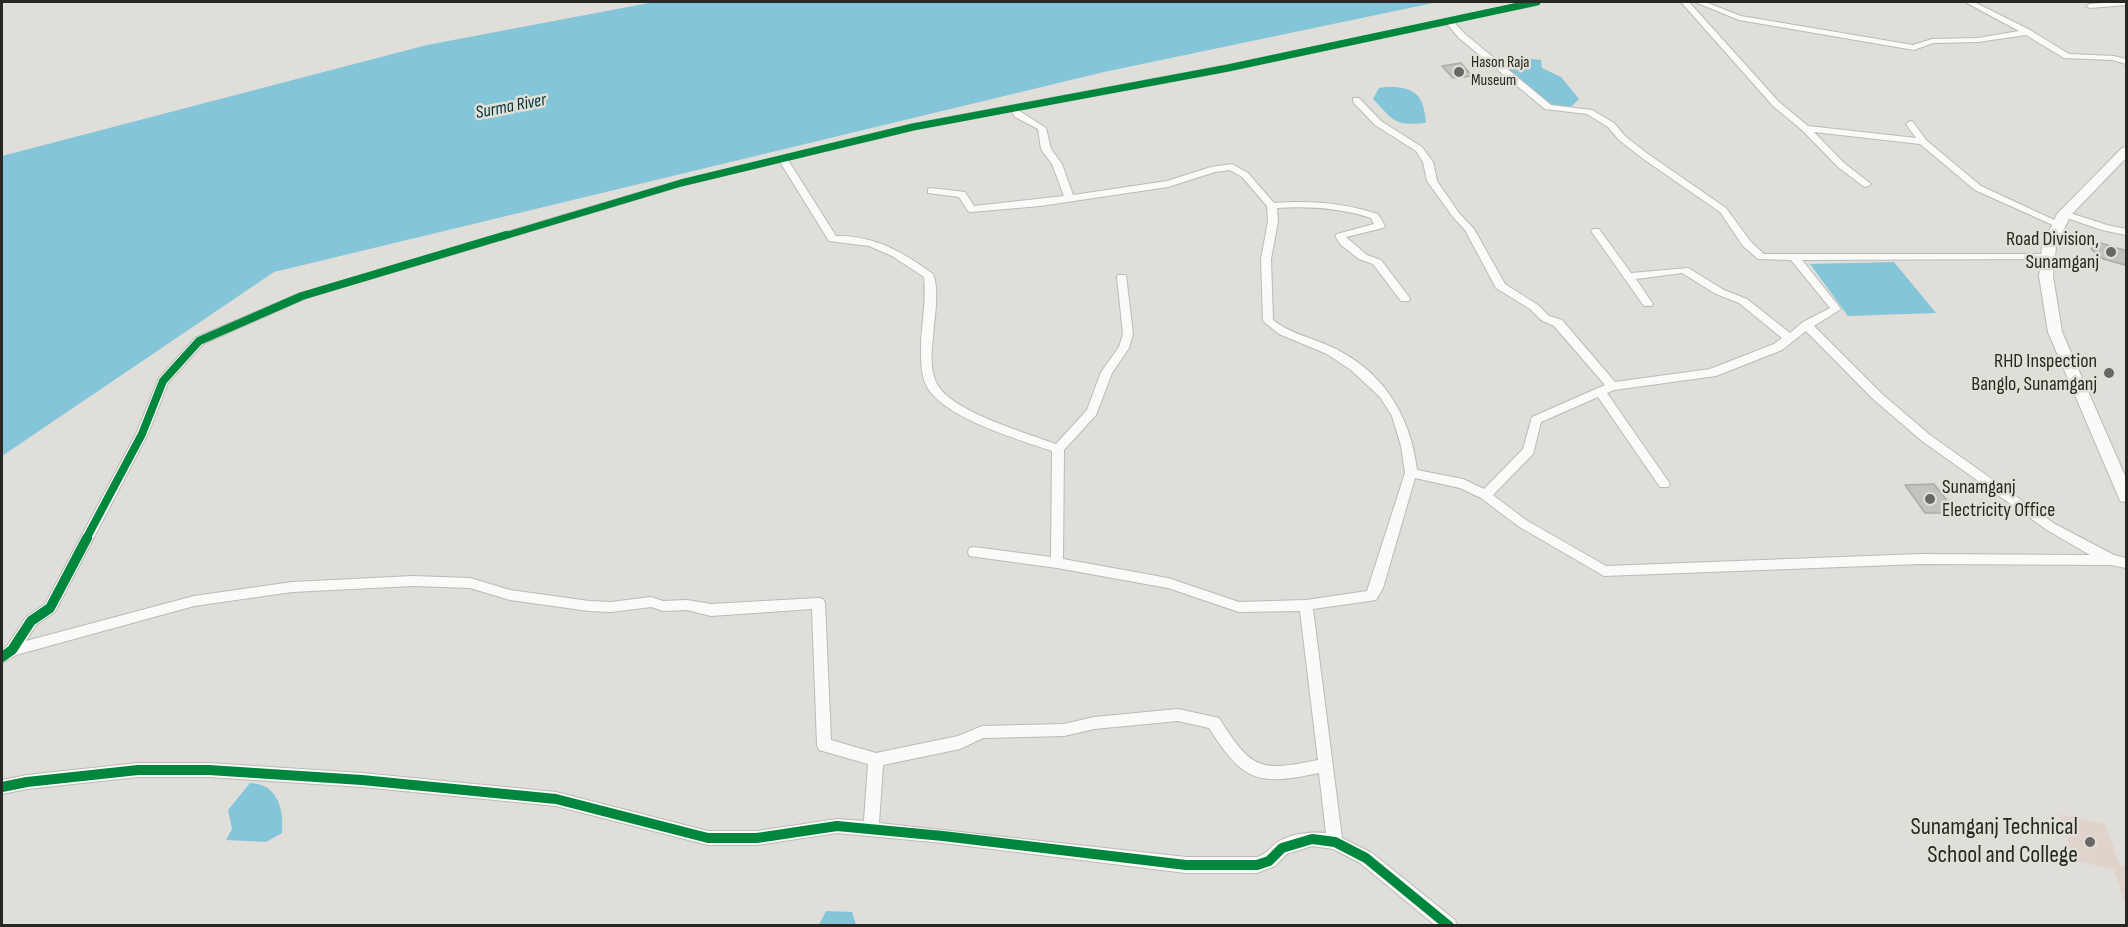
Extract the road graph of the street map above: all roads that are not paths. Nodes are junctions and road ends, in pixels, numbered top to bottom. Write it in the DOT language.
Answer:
graph roads {
  1 [pos="1537,2"];
  2 [pos="1685,2"];
  3 [pos="1699,2"];
  4 [pos="1969,2"];
  5 [pos="2127,3"];
  6 [pos="2091,6"];
  7 [pos="1449,21"];
  8 [pos="2027,32"];
  9 [pos="2127,62"];
  10 [pos="1356,100"];
  11 [pos="1014,110"];
  12 [pos="1910,124"];
  13 [pos="1805,129"];
  14 [pos="1923,142"];
  15 [pos="2127,151"];
  16 [pos="783,159"];
  17 [pos="1866,184"];
  18 [pos="931,191"];
  19 [pos="1069,198"];
  20 [pos="1272,206"];
  21 [pos="2061,219"];
  22 [pos="1596,231"];
  23 [pos="2127,232"];
  24 [pos="2048,256"];
  25 [pos="1795,258"];
  26 [pos="1122,277"];
  27 [pos="1627,277"];
  28 [pos="1405,298"];
  29 [pos="1648,304"];
  30 [pos="1807,325"];
  31 [pos="1789,338"];
  32 [pos="1606,389"];
  33 [pos="1058,448"];
  34 [pos="1411,473"];
  35 [pos="1664,484"];
  36 [pos="1485,495"];
  37 [pos="2127,496"];
  38 [pos="974,552"];
  39 [pos="2111,560"];
  40 [pos="1058,563"];
  41 [pos="2127,563"];
  42 [pos="1306,605"];
  43 [pos="7,654"];
  44 [pos="876,760"];
  45 [pos="1326,765"];
  46 [pos="2,788"];
  47 [pos="871,829"];
  48 [pos="1335,842"];
  49 [pos="1449,926"];
  1 -- 7 [label="street"];
  2 -- 13 [label="street"];
  3 -- 8 [label="street"];
  4 -- 8 [label="street"];
  5 -- 6 [label="street"];
  7 -- 11 [label="street"];
  7 -- 25 [label="street"];
  8 -- 9 [label="street"];
  10 -- 32 [label="street"];
  11 -- 16 [label="street"];
  11 -- 19 [label="street"];
  12 -- 14 [label="street"];
  13 -- 14 [label="street"];
  13 -- 17 [label="street"];
  14 -- 21 [label="street"];
  15 -- 21 [label="main road"];
  16 -- 33 [label="street"];
  16 -- 43 [label="street"];
  18 -- 19 [label="street"];
  19 -- 20 [label="street"];
  20 -- 28 [label="street"];
  20 -- 34 [label="street"];
  21 -- 23 [label="street"];
  21 -- 24 [label="main road"];
  22 -- 27 [label="street"];
  24 -- 25 [label="street"];
  24 -- 37 [label="main road"];
  25 -- 30 [label="street"];
  26 -- 33 [label="street"];
  27 -- 29 [label="street"];
  27 -- 31 [label="street"];
  30 -- 31 [label="street"];
  30 -- 39 [label="street"];
  31 -- 32 [label="street"];
  32 -- 35 [label="street"];
  32 -- 36 [label="street"];
  33 -- 40 [label="street"];
  34 -- 36 [label="street"];
  34 -- 42 [label="street"];
  36 -- 39 [label="street"];
  38 -- 40 [label="street"];
  39 -- 41 [label="street"];
  40 -- 42 [label="street"];
  42 -- 45 [label="street"];
  43 -- 44 [label="street"];
  44 -- 45 [label="street"];
  44 -- 47 [label="street"];
  45 -- 48 [label="street"];
  46 -- 47 [label="street"];
  47 -- 48 [label="street"];
  48 -- 49 [label="street"];
}
